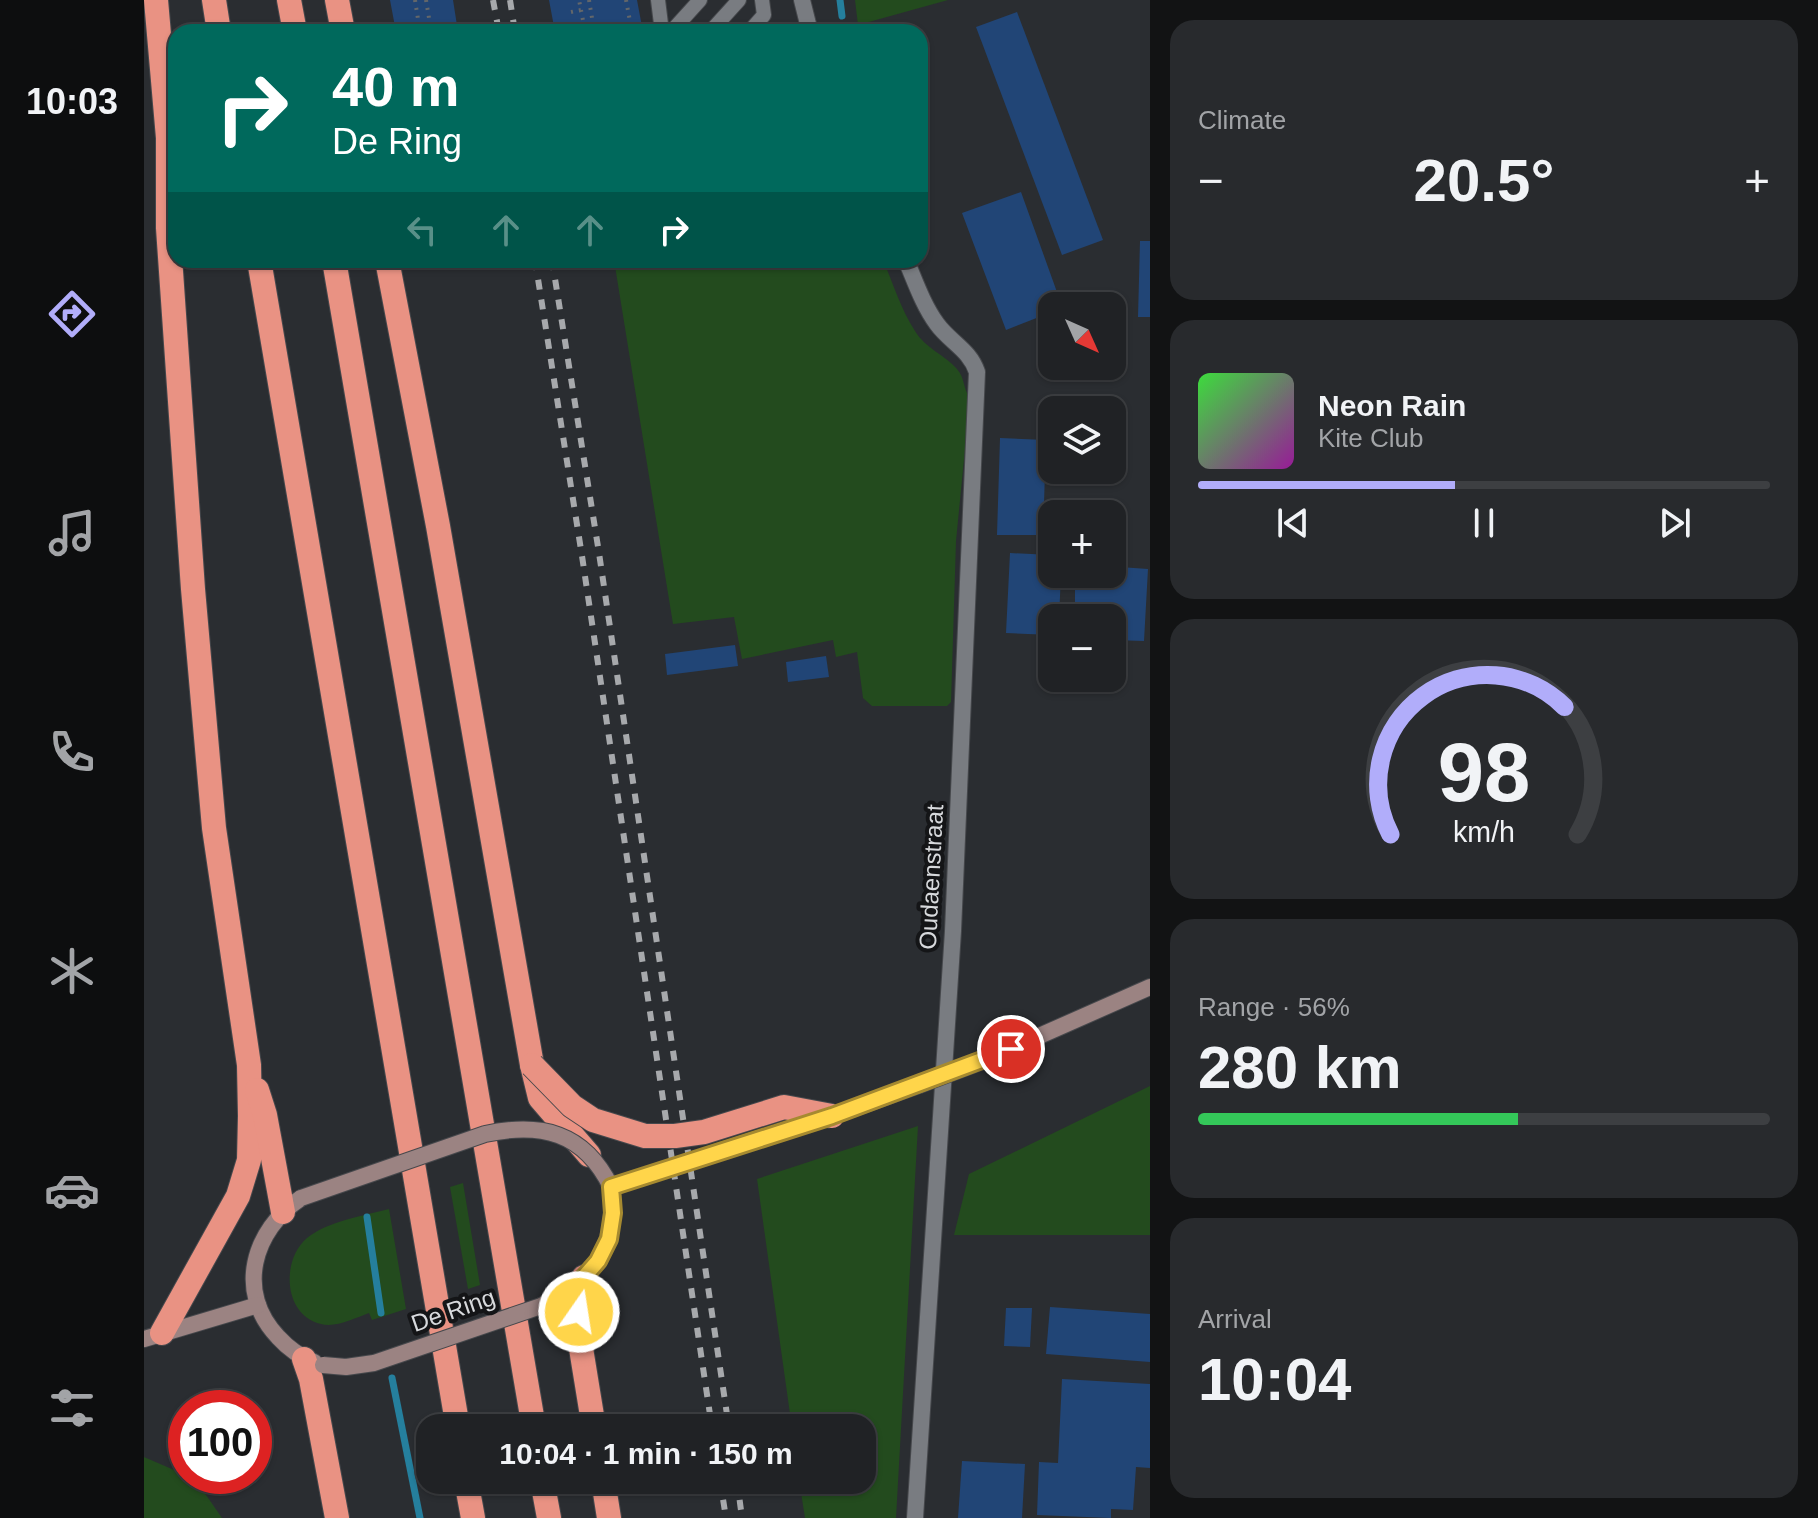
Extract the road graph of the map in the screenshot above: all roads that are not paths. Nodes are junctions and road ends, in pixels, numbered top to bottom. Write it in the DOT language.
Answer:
graph roads {
  1 [pos="156,0"];
  2 [pos="214,0"];
  3 [pos="289,0"];
  4 [pos="337,0"];
  5 [pos="700,0"];
  6 [pos="739,0"];
  7 [pos="762,0"];
  8 [pos="802,0"];
  9 [pos="659,1"];
  10 [pos="218,24"];
  11 [pos="294,24"];
  12 [pos="342,24"];
  13 [pos="661,24"];
  14 [pos="678,24"];
  15 [pos="717,24"];
  16 [pos="756,24"];
  17 [pos="808,24"];
  18 [pos="168,138"];
  19 [pos="168,138"];
  20 [pos="168,228"];
  21 [pos="171,268"];
  22 [pos="262,268"];
  23 [pos="335,268"];
  24 [pos="389,268"];
  25 [pos="910,268"];
  26 [pos="1150,987"];
  27 [pos="249,1065"];
  28 [pos="532,1065"];
  29 [pos="832,1116"];
  30 [pos="589,1155"];
  31 [pos="611,1187"];
  32 [pos="292,1205"];
  33 [pos="584,1277"];
  34 [pos="258,1305"];
  35 [pos="153,1336"];
  36 [pos="314,1362"];
  37 [pos="456,1414"];
  38 [pos="532,1414"];
  39 [pos="592,1414"];
  40 [pos="469,1494"];
  41 [pos="545,1494"];
  42 [pos="605,1494"];
  43 [pos="337,1518"];
  44 [pos="473,1518"];
  45 [pos="549,1518"];
  46 [pos="609,1518"];
  47 [pos="915,1518"];
  1 -- 18 [label="highway"];
  2 -- 10 [label="highway"];
  3 -- 11 [label="highway"];
  4 -- 12 [label="highway"];
  5 -- 14 [label="lane"];
  6 -- 15 [label="lane"];
  7 -- 16 [label="lane"];
  8 -- 17 [label="street"];
  9 -- 13 [label="lane"];
  19 -- 20 [label="highway"];
  21 -- 27 [label="highway"];
  22 -- 37 [label="highway"];
  23 -- 38 [label="highway"];
  24 -- 28 [label="highway"];
  25 -- 47 [label="street, Oudaenstraat"];
  26 -- 29 [label="main road, bridge"];
  27 -- 32 [label="highway"];
  27 -- 35 [label="highway"];
  28 -- 29 [label="highway, bridge"];
  28 -- 30 [label="highway, bridge"];
  29 -- 31 [label="main road, bridge"];
  30 -- 31 [label="main road, bridge"];
  30 -- 32 [label="main road, bridge"];
  31 -- 33 [label="main road, De Ring"];
  32 -- 34 [label="main road"];
  33 -- 36 [label="main road, De Ring, bridge"];
  33 -- 39 [label="highway"];
  34 -- 35 [label="main road"];
  34 -- 36 [label="main road"];
  36 -- 43 [label="highway"];
  40 -- 44 [label="highway"];
  41 -- 45 [label="highway"];
  42 -- 46 [label="highway"];
}
